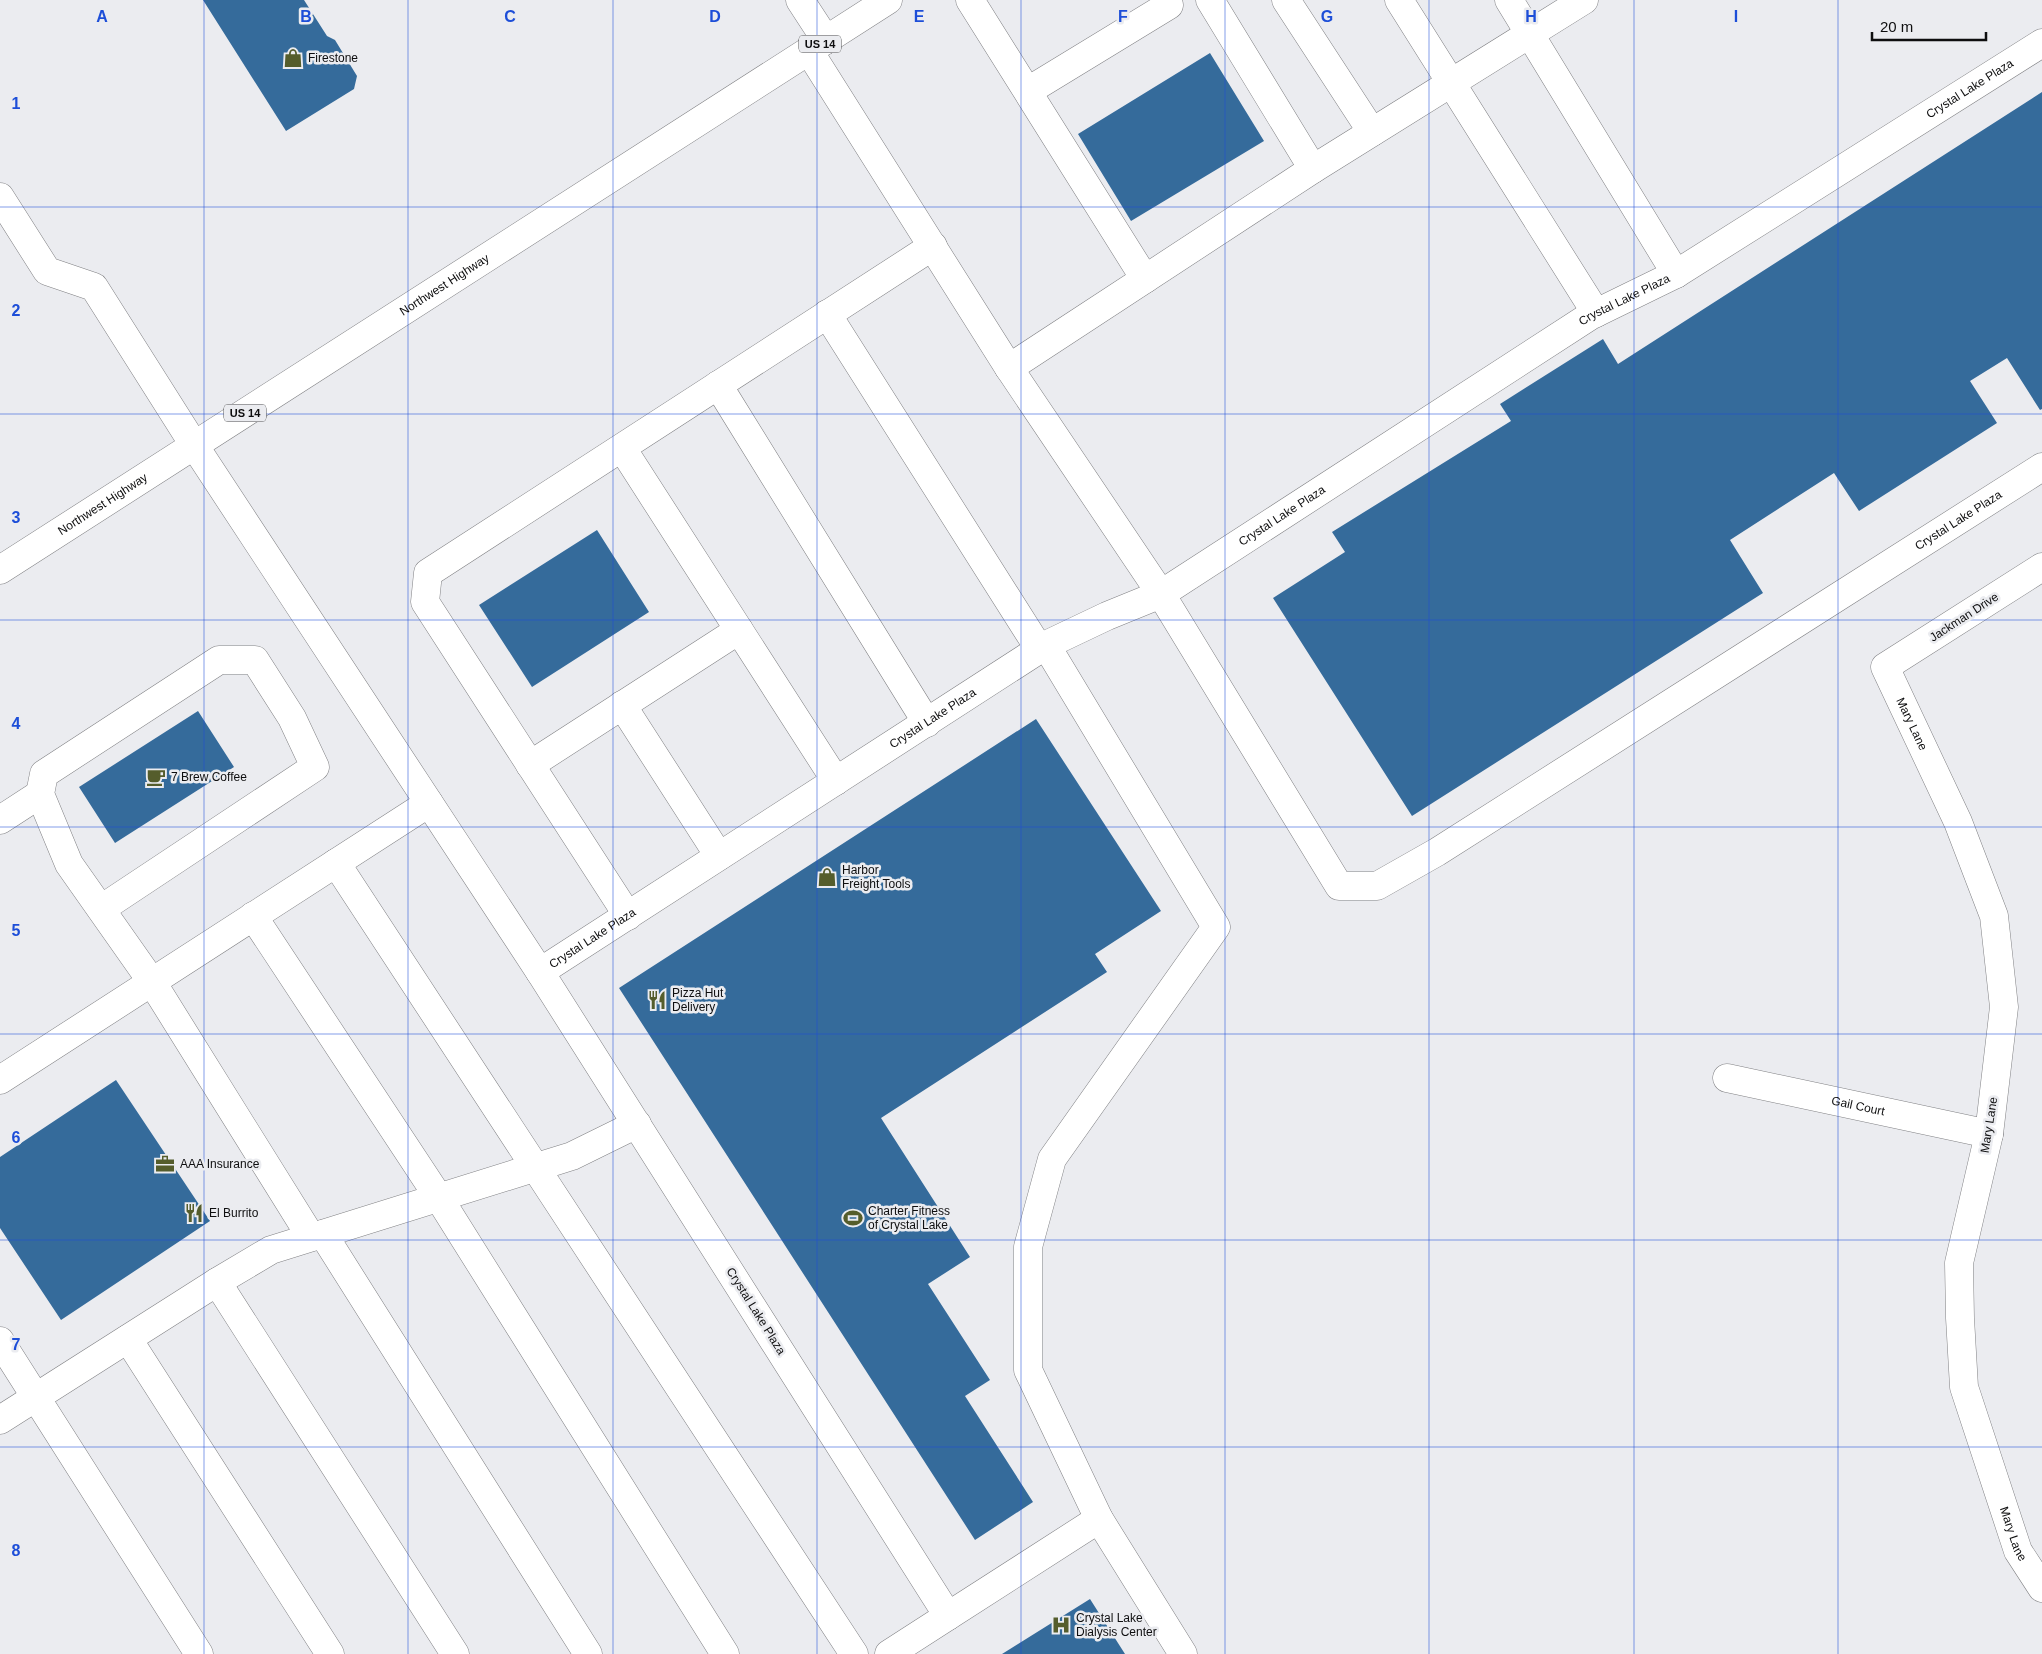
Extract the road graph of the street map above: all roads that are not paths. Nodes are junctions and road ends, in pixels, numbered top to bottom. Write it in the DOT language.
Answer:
graph roads {
  1 [pos="800,0"];
  2 [pos="888,0"];
  3 [pos="970,0"];
  4 [pos="1210,0"];
  5 [pos="1286,0"];
  6 [pos="1399,0"];
  7 [pos="1509,0"];
  8 [pos="1584,0"];
  9 [pos="1169,5"];
  10 [pos="1530,33"];
  11 [pos="2042,43"];
  12 [pos="818,45"];
  13 [pos="1452,82"];
  14 [pos="1028,92"];
  15 [pos="1372,132"];
  16 [pos="1313,169"];
  17 [pos="0,197"];
  18 [pos="933,246"];
  19 [pos="1676,274"];
  20 [pos="1146,279"];
  21 [pos="1596,313"];
  22 [pos="827,314"];
  23 [pos="1009,368"];
  24 [pos="718,386"];
  25 [pos="194,445"];
  26 [pos="622,448"];
  27 [pos="2042,467"];
  28 [pos="2042,567"];
  29 [pos="0,570"];
  30 [pos="1161,594"];
  31 [pos="739,630"];
  32 [pos="1043,647"];
  33 [pos="1885,667"];
  34 [pos="622,706"];
  35 [pos="927,723"];
  36 [pos="530,765"];
  37 [pos="836,781"];
  38 [pos="40,794"];
  39 [pos="429,803"];
  40 [pos="0,820"];
  41 [pos="719,856"];
  42 [pos="336,863"];
  43 [pos="101,908"];
  44 [pos="253,916"];
  45 [pos="628,916"];
  46 [pos="540,972"];
  47 [pos="152,982"];
  48 [pos="1727,1078"];
  49 [pos="0,1080"];
  50 [pos="637,1124"];
  51 [pos="1989,1134"];
  52 [pos="537,1167"];
  53 [pos="439,1198"];
  54 [pos="317,1235"];
  55 [pos="217,1282"];
  56 [pos="128,1339"];
  57 [pos="0,1341"];
  58 [pos="36,1397"];
  59 [pos="0,1420"];
  60 [pos="1099,1519"];
  61 [pos="2042,1588"];
  62 [pos="948,1616"];
  63 [pos="199,1654"];
  64 [pos="330,1654"];
  65 [pos="455,1654"];
  66 [pos="588,1654"];
  67 [pos="725,1654"];
  68 [pos="854,1654"];
  69 [pos="889,1654"];
  70 [pos="1183,1654"];
  1 -- 12 [label="street"];
  2 -- 12 [label="street, Northwest Highway / US 14"];
  3 -- 14 [label="street"];
  4 -- 16 [label="street"];
  5 -- 15 [label="street"];
  6 -- 13 [label="street"];
  7 -- 10 [label="street"];
  8 -- 10 [label="street"];
  9 -- 14 [label="street"];
  10 -- 13 [label="street"];
  10 -- 19 [label="street"];
  11 -- 19 [label="street, Crystal Lake Plaza"];
  12 -- 18 [label="street"];
  12 -- 25 [label="street, Northwest Highway / US 14"];
  13 -- 15 [label="street"];
  13 -- 21 [label="street"];
  14 -- 20 [label="street"];
  15 -- 16 [label="street"];
  16 -- 20 [label="street"];
  17 -- 25 [label="street"];
  18 -- 22 [label="street"];
  18 -- 23 [label="street"];
  19 -- 21 [label="street, Crystal Lake Plaza"];
  20 -- 23 [label="street"];
  21 -- 30 [label="street, Crystal Lake Plaza"];
  22 -- 24 [label="street"];
  22 -- 32 [label="street"];
  23 -- 30 [label="street"];
  24 -- 26 [label="street"];
  24 -- 35 [label="street"];
  25 -- 29 [label="street, Northwest Highway / US 14"];
  25 -- 39 [label="street"];
  26 -- 31 [label="street"];
  26 -- 36 [label="street"];
  27 -- 30 [label="street, Crystal Lake Plaza"];
  28 -- 33 [label="street, Jackman Drive"];
  30 -- 32 [label="street, Crystal Lake Plaza"];
  31 -- 34 [label="street"];
  31 -- 37 [label="street"];
  32 -- 35 [label="street, Crystal Lake Plaza"];
  32 -- 60 [label="street"];
  33 -- 51 [label="street, Mary Lane"];
  34 -- 36 [label="street"];
  34 -- 41 [label="street"];
  35 -- 37 [label="street, Crystal Lake Plaza"];
  36 -- 45 [label="street"];
  37 -- 41 [label="street, Crystal Lake Plaza"];
  38 -- 40 [label="street"];
  38 -- 43 [label="street"];
  38 -- 43 [label="street"];
  39 -- 42 [label="street"];
  39 -- 46 [label="street"];
  41 -- 45 [label="street, Crystal Lake Plaza"];
  42 -- 44 [label="street"];
  42 -- 52 [label="street"];
  43 -- 47 [label="street"];
  44 -- 47 [label="street"];
  44 -- 53 [label="street"];
  45 -- 46 [label="street, Crystal Lake Plaza"];
  46 -- 50 [label="street, Crystal Lake Plaza"];
  47 -- 49 [label="street"];
  47 -- 54 [label="street"];
  48 -- 51 [label="street, Gail Court"];
  50 -- 52 [label="street"];
  50 -- 62 [label="street, Crystal Lake Plaza"];
  51 -- 61 [label="street, Mary Lane"];
  52 -- 53 [label="street"];
  52 -- 68 [label="street"];
  53 -- 54 [label="street"];
  53 -- 67 [label="street"];
  54 -- 55 [label="street"];
  54 -- 66 [label="street"];
  55 -- 56 [label="street"];
  55 -- 65 [label="street"];
  56 -- 58 [label="street"];
  56 -- 64 [label="street"];
  57 -- 58 [label="street"];
  58 -- 59 [label="street"];
  58 -- 63 [label="street"];
  60 -- 62 [label="street"];
  60 -- 70 [label="street"];
  62 -- 69 [label="street"];
}
